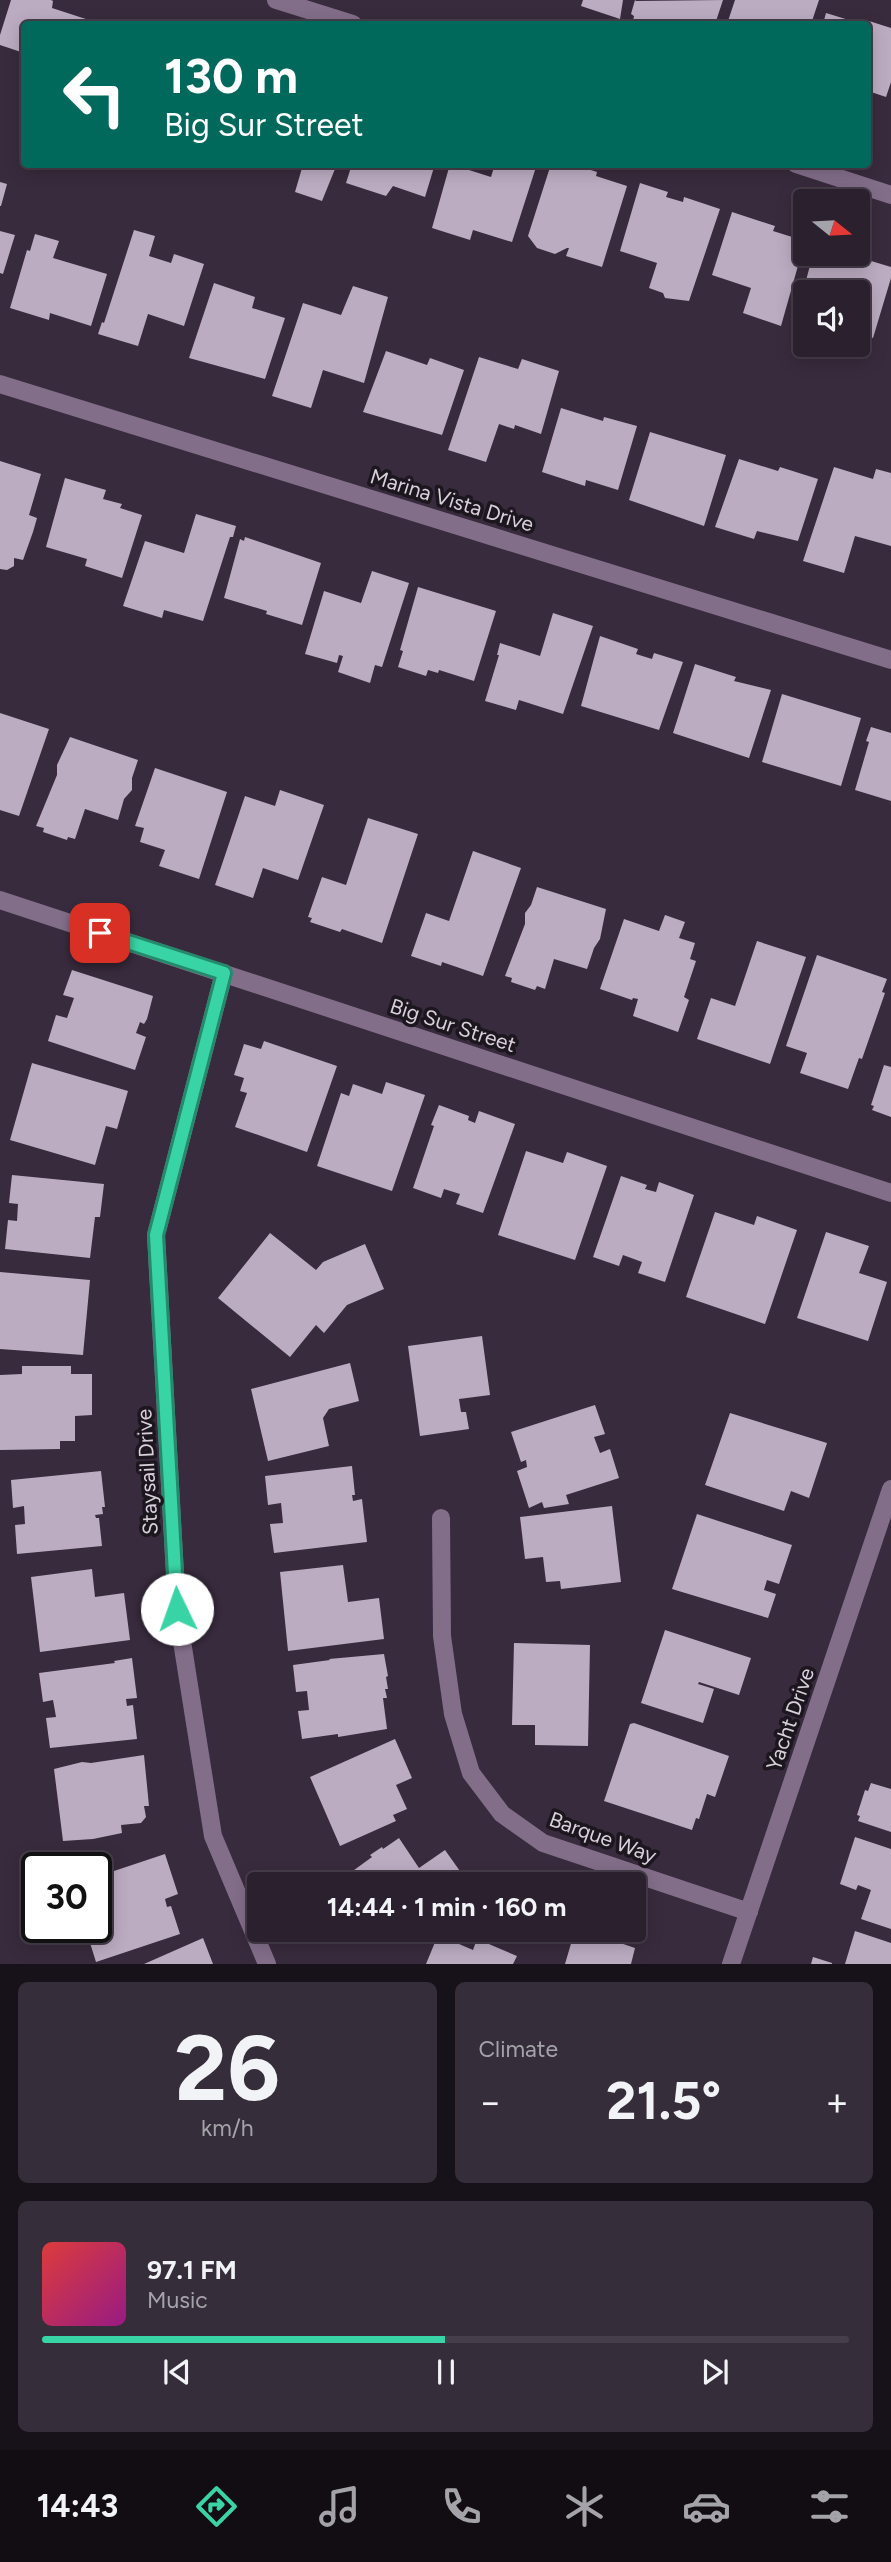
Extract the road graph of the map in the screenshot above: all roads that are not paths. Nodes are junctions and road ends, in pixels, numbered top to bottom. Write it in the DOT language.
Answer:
graph roads {
  1 [pos="276,0"];
  2 [pos="343,21"];
  3 [pos="808,168"];
  4 [pos="891,195"];
  5 [pos="0,384"];
  6 [pos="891,660"];
  7 [pos="0,901"];
  8 [pos="224,973"];
  9 [pos="891,1194"];
  10 [pos="891,1489"];
  11 [pos="441,1518"];
  12 [pos="749,1912"];
  13 [pos="267,1964"];
  14 [pos="731,1964"];
  1 -- 2 [label="street"];
  3 -- 4 [label="street"];
  5 -- 6 [label="street, Marina Vista Drive"];
  7 -- 8 [label="street, Big Sur Street"];
  8 -- 9 [label="street, Big Sur Street"];
  8 -- 13 [label="street, Staysail Drive"];
  10 -- 12 [label="street, Yacht Drive"];
  11 -- 12 [label="street, Barque Way"];
  12 -- 14 [label="street, Yacht Drive"];
}
